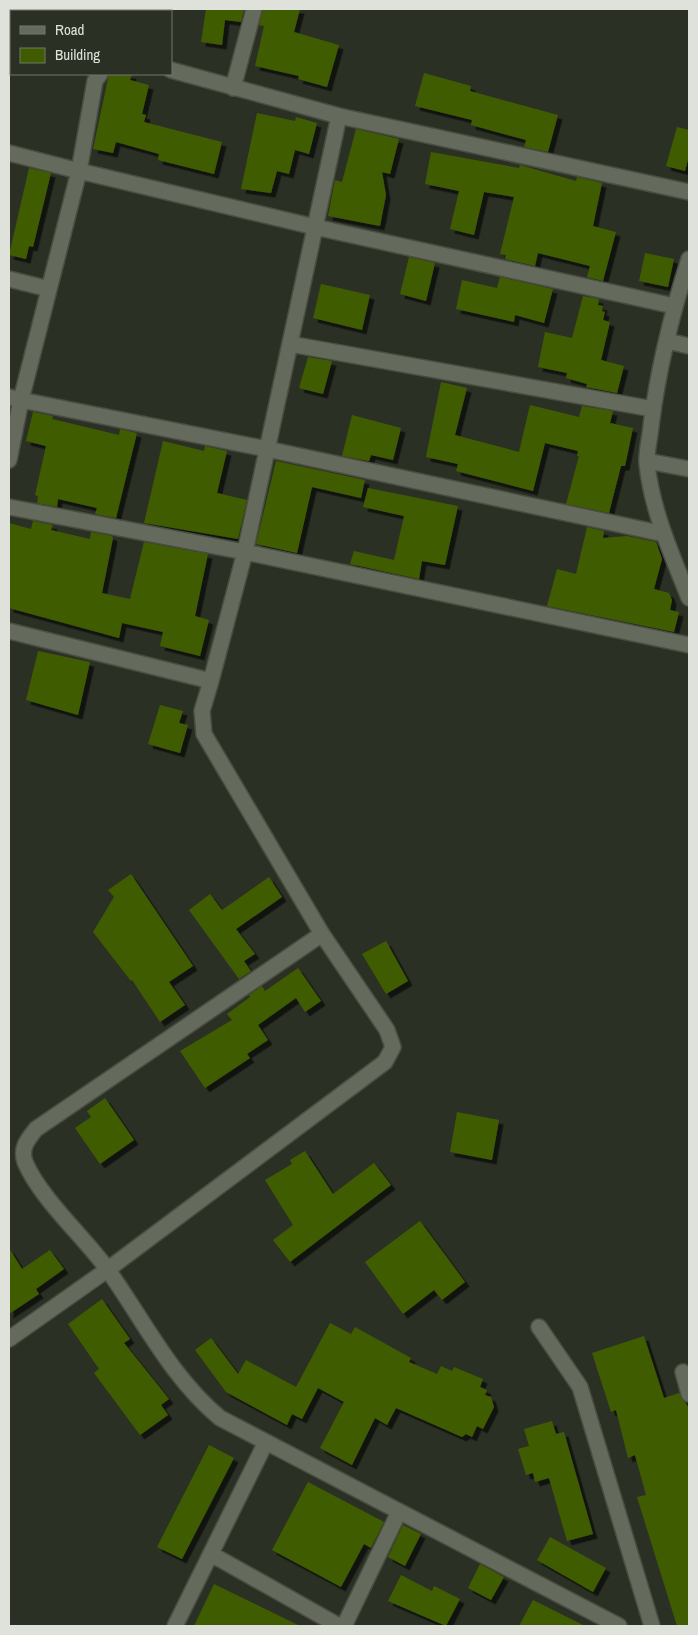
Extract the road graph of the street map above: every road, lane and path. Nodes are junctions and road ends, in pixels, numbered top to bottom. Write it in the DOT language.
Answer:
graph roads {
  1 [pos="254,9"];
  2 [pos="172,70"];
  3 [pos="99,75"];
  4 [pos="233,88"];
  5 [pos="339,116"];
  6 [pos="9,152"];
  7 [pos="79,170"];
  8 [pos="689,192"];
  9 [pos="315,227"];
  10 [pos="689,259"];
  11 [pos="9,278"];
  12 [pos="48,289"];
  13 [pos="674,306"];
  14 [pos="666,341"];
  15 [pos="290,344"];
  16 [pos="689,346"];
  17 [pos="15,398"];
  18 [pos="653,410"];
  19 [pos="267,449"];
  20 [pos="9,460"];
  21 [pos="647,461"];
  22 [pos="689,469"];
  23 [pos="9,507"];
  24 [pos="664,534"];
  25 [pos="245,552"];
  26 [pos="684,571"];
  27 [pos="689,598"];
  28 [pos="9,631"];
  29 [pos="689,645"];
  30 [pos="210,681"];
  31 [pos="322,934"];
  32 [pos="107,1270"];
  33 [pos="539,1326"];
  34 [pos="9,1339"];
  35 [pos="682,1372"];
  36 [pos="689,1394"];
  37 [pos="266,1442"];
  38 [pos="399,1512"];
  39 [pos="211,1554"];
  40 [pos="175,1626"];
  41 [pos="339,1626"];
  42 [pos="344,1626"];
  43 [pos="619,1626"];
  44 [pos="652,1626"];
  1 -- 4 [label="street"];
  2 -- 4 [label="street"];
  3 -- 7 [label="street"];
  4 -- 5 [label="street"];
  5 -- 8 [label="street"];
  5 -- 9 [label="street"];
  6 -- 7 [label="street"];
  7 -- 9 [label="street"];
  7 -- 12 [label="street"];
  9 -- 13 [label="street"];
  9 -- 15 [label="street"];
  10 -- 13 [label="street"];
  11 -- 12 [label="street"];
  12 -- 17 [label="street"];
  13 -- 14 [label="street"];
  14 -- 16 [label="street"];
  14 -- 18 [label="street"];
  15 -- 18 [label="street"];
  15 -- 19 [label="street"];
  17 -- 19 [label="street"];
  17 -- 20 [label="street"];
  18 -- 21 [label="street"];
  19 -- 24 [label="street"];
  19 -- 25 [label="street"];
  21 -- 22 [label="street"];
  21 -- 24 [label="street"];
  23 -- 25 [label="street"];
  24 -- 26 [label="street"];
  25 -- 29 [label="street"];
  25 -- 30 [label="street"];
  26 -- 27 [label="street"];
  28 -- 30 [label="street"];
  30 -- 31 [label="street"];
  31 -- 32 [label="street"];
  31 -- 32 [label="street"];
  32 -- 34 [label="street"];
  32 -- 37 [label="street"];
  33 -- 44 [label="street"];
  35 -- 36 [label="street"];
  37 -- 38 [label="street"];
  37 -- 39 [label="street"];
  38 -- 42 [label="street"];
  38 -- 43 [label="street"];
  39 -- 40 [label="street"];
  39 -- 41 [label="street"];
}
